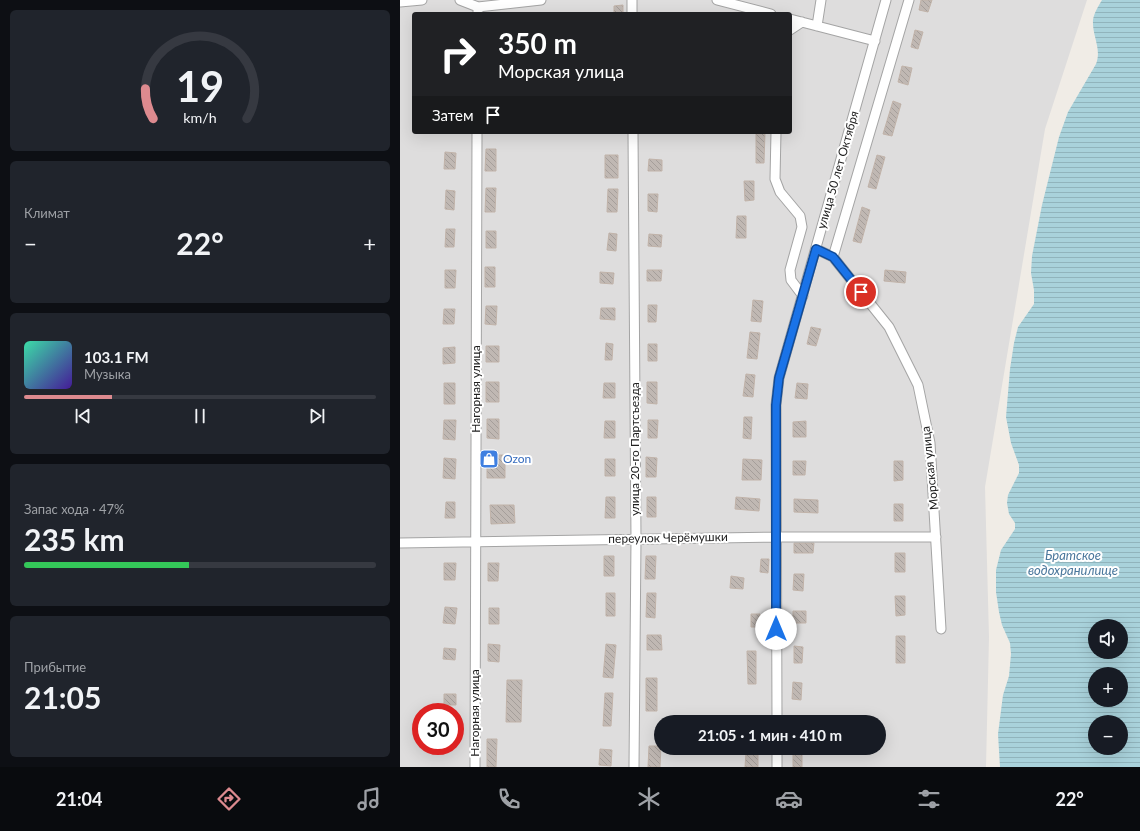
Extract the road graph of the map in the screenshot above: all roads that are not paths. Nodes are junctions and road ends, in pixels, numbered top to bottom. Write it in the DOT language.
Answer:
graph roads {
  1 [pos="418,0"];
  2 [pos="422,0"];
  3 [pos="460,0"];
  4 [pos="541,0"];
  5 [pos="632,0"];
  6 [pos="717,0"];
  7 [pos="821,0"];
  8 [pos="886,0"];
  9 [pos="909,0"];
  10 [pos="400,2"];
  11 [pos="478,11"];
  12 [pos="632,12"];
  13 [pos="762,12"];
  14 [pos="792,20"];
  15 [pos="802,22"];
  16 [pos="817,26"];
  17 [pos="792,29"];
  18 [pos="875,41"];
  19 [pos="477,134"];
  20 [pos="632,134"];
  21 [pos="776,134"];
  22 [pos="816,249"];
  23 [pos="833,257"];
  24 [pos="803,296"];
  25 [pos="776,537"];
  26 [pos="936,537"];
  27 [pos="636,539"];
  28 [pos="475,541"];
  29 [pos="400,543"];
  30 [pos="941,628"];
  31 [pos="777,715"];
  32 [pos="777,755"];
  33 [pos="475,767"];
  34 [pos="634,767"];
  35 [pos="777,767"];
  1 -- 2 [label="street"];
  1 -- 10 [label="street"];
  3 -- 11 [label="street"];
  4 -- 11 [label="street"];
  5 -- 12 [label="street"];
  6 -- 13 [label="street"];
  7 -- 16 [label="street"];
  8 -- 18 [label="street, улица 50 лет Октября"];
  9 -- 23 [label="street"];
  14 -- 15 [label="street"];
  15 -- 16 [label="street"];
  15 -- 17 [label="street"];
  16 -- 18 [label="street"];
  18 -- 22 [label="street, улица 50 лет Октября"];
  19 -- 28 [label="street, Нагорная улица"];
  20 -- 27 [label="street, улица 20-го Партсъезда"];
  21 -- 24 [label="street"];
  22 -- 23 [label="street, Морская улица"];
  22 -- 24 [label="street, улица 50 лет Октября"];
  23 -- 26 [label="street, Морская улица"];
  24 -- 25 [label="street, улица 50 лет Октября"];
  25 -- 26 [label="street, переулок Черёмушки"];
  25 -- 27 [label="street, переулок Черёмушки"];
  25 -- 31 [label="street, улица 50 лет Октября"];
  26 -- 30 [label="street, Морская улица"];
  27 -- 28 [label="street, переулок Черёмушки"];
  27 -- 34 [label="street, улица 20-го Партсъезда"];
  28 -- 29 [label="street, переулок Черёмушки"];
  28 -- 33 [label="street, Нагорная улица"];
  32 -- 35 [label="street"];
}
